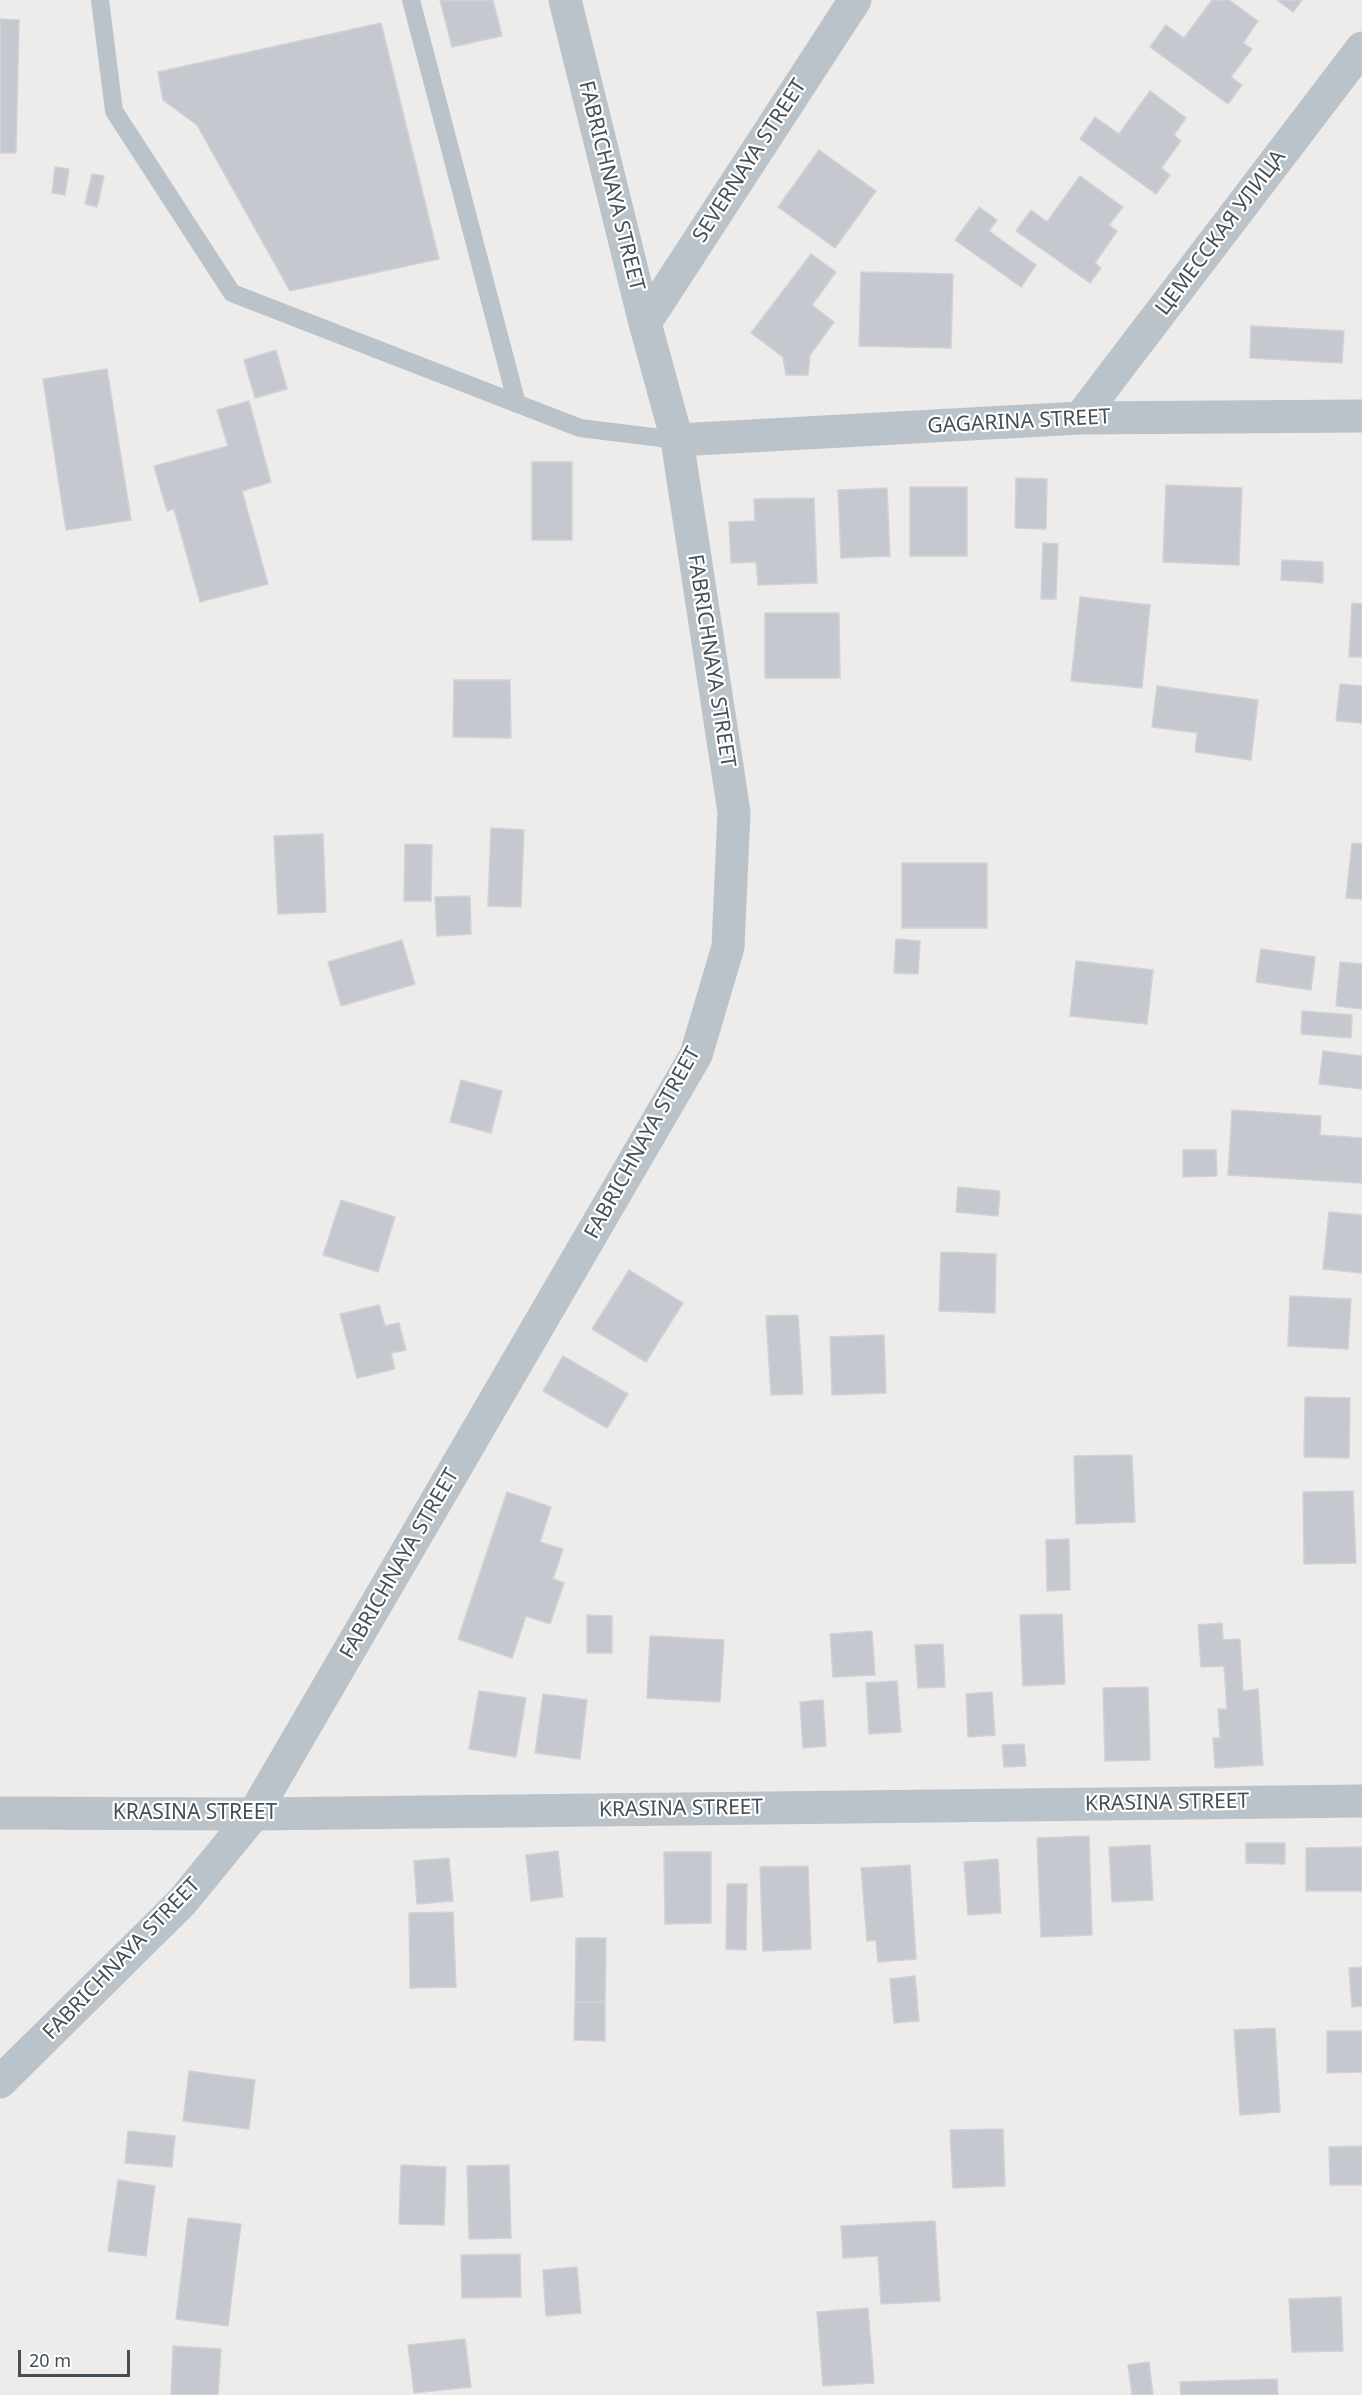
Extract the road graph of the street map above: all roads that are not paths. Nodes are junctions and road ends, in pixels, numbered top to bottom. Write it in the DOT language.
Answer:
graph roads {
  1 [pos="100,0"];
  2 [pos="411,0"];
  3 [pos="565,0"];
  4 [pos="855,0"];
  5 [pos="1362,48"];
  6 [pos="645,323"];
  7 [pos="517,404"];
  8 [pos="1362,416"];
  9 [pos="1080,418"];
  10 [pos="677,440"];
  11 [pos="1362,1801"];
  12 [pos="0,1813"];
  13 [pos="254,1814"];
  14 [pos="0,2082"];
  1 -- 7 [label="lane"];
  2 -- 7 [label="lane"];
  3 -- 6 [label="street, FABRICHNAYA STREET"];
  4 -- 6 [label="street, SEVERNAYA STREET"];
  5 -- 9 [label="street, ЦЕМЕССКАЯ УЛИЦА"];
  6 -- 10 [label="street, FABRICHNAYA STREET"];
  7 -- 10 [label="lane"];
  8 -- 9 [label="street, GAGARINA STREET"];
  9 -- 10 [label="street, GAGARINA STREET"];
  10 -- 13 [label="street, FABRICHNAYA STREET"];
  11 -- 13 [label="street, KRASINA STREET"];
  12 -- 13 [label="street, KRASINA STREET"];
  13 -- 14 [label="street, FABRICHNAYA STREET"];
}
